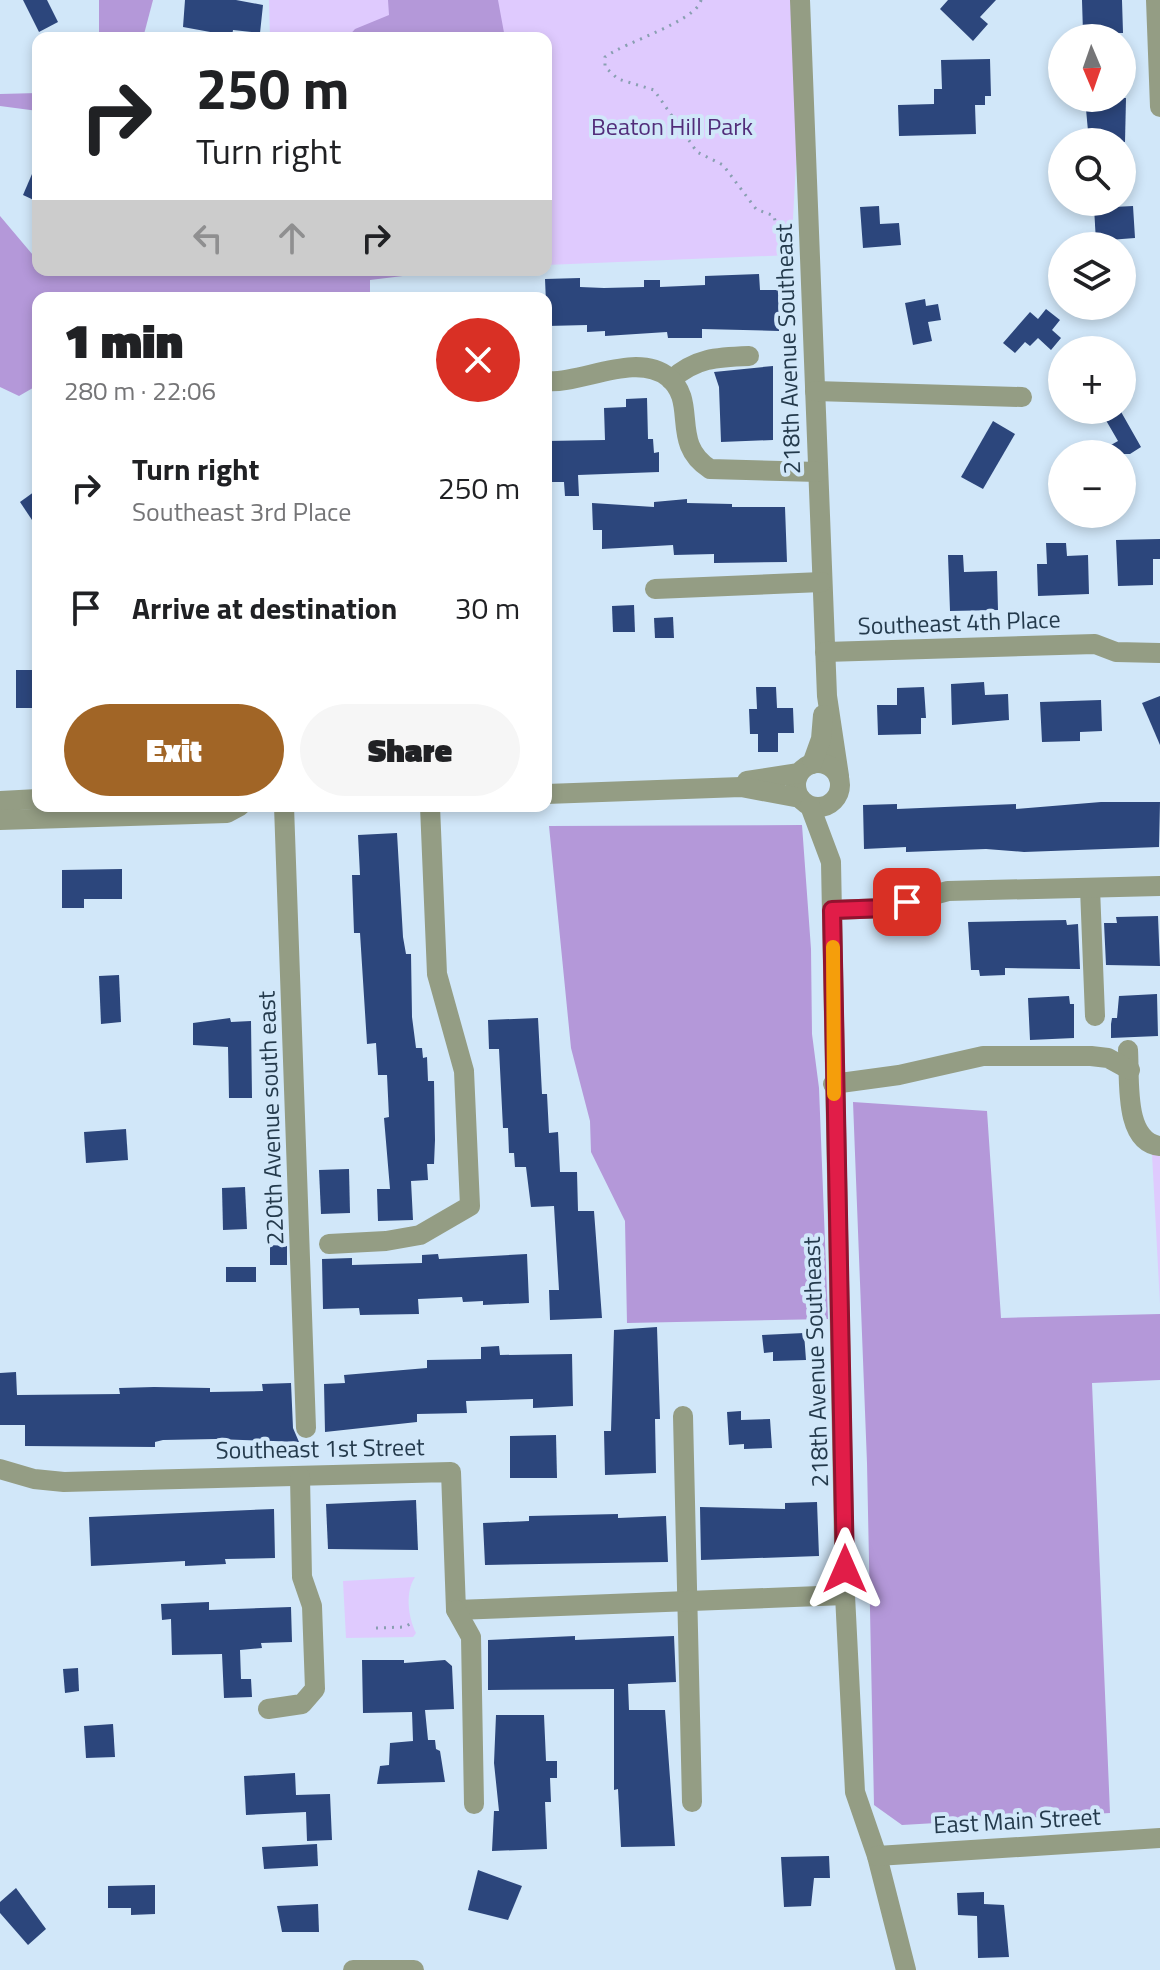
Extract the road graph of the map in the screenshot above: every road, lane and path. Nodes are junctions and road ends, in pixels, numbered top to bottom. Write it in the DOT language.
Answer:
graph roads {
  1 [pos="701,0"];
  2 [pos="800,0"];
  3 [pos="1156,0"];
  4 [pos="1160,107"];
  5 [pos="783,258"];
  6 [pos="749,356"];
  7 [pos="671,380"];
  8 [pos="553,382"];
  9 [pos="815,391"];
  10 [pos="1022,397"];
  11 [pos="818,472"];
  12 [pos="822,582"];
  13 [pos="655,589"];
  14 [pos="825,652"];
  15 [pos="1160,653"];
  16 [pos="827,696"];
  17 [pos="805,769"];
  18 [pos="839,776"];
  19 [pos="741,787"];
  20 [pos="552,794"];
  21 [pos="837,798"];
  22 [pos="32,799"];
  23 [pos="0,801"];
  24 [pos="805,802"];
  25 [pos="229,812"];
  26 [pos="284,812"];
  27 [pos="430,812"];
  28 [pos="0,820"];
  29 [pos="831,862"];
  30 [pos="1160,886"];
  31 [pos="1090,888"];
  32 [pos="832,910"];
  33 [pos="1095,1016"];
  34 [pos="833,1084"];
  35 [pos="1160,1146"];
  36 [pos="329,1244"];
  37 [pos="683,1416"];
  38 [pos="306,1428"];
  39 [pos="0,1469"];
  40 [pos="300,1477"];
  41 [pos="845,1595"];
  42 [pos="690,1601"];
  43 [pos="456,1610"];
  44 [pos="414,1622"];
  45 [pos="376,1628"];
  46 [pos="268,1709"];
  47 [pos="692,1802"];
  48 [pos="474,1804"];
  49 [pos="1160,1838"];
  50 [pos="877,1856"];
  51 [pos="353,1970"];
  52 [pos="414,1970"];
  53 [pos="906,1970"];
  1 -- 5 [label="path"];
  2 -- 9 [label="street, 218th Avenue Southeast"];
  3 -- 4 [label="street"];
  6 -- 7 [label="street"];
  7 -- 8 [label="street"];
  7 -- 11 [label="street"];
  9 -- 10 [label="street"];
  9 -- 11 [label="street, 218th Avenue Southeast"];
  11 -- 12 [label="street, 218th Avenue Southeast"];
  12 -- 13 [label="street"];
  12 -- 14 [label="street, 218th Avenue Southeast"];
  14 -- 15 [label="street, Southeast 4th Place"];
  14 -- 16 [label="street, 218th Avenue Southeast"];
  16 -- 17 [label="street, 218th Avenue Southeast"];
  16 -- 18 [label="street, 218th Avenue Southeast"];
  17 -- 18 [label="street"];
  17 -- 19 [label="street"];
  17 -- 24 [label="street"];
  18 -- 21 [label="street"];
  19 -- 20 [label="street"];
  19 -- 24 [label="street"];
  21 -- 24 [label="street"];
  21 -- 29 [label="street, 218th Avenue Southeast"];
  22 -- 23 [label="street"];
  24 -- 29 [label="street, 218th Avenue Southeast"];
  25 -- 28 [label="street"];
  26 -- 38 [label="street, 220th Avenue south east"];
  27 -- 36 [label="street"];
  29 -- 32 [label="street, 218th Avenue Southeast"];
  30 -- 31 [label="street"];
  31 -- 32 [label="street"];
  31 -- 33 [label="street"];
  32 -- 34 [label="street, 218th Avenue Southeast"];
  34 -- 35 [label="street"];
  34 -- 41 [label="street, 218th Avenue Southeast"];
  37 -- 42 [label="street"];
  39 -- 40 [label="street, Southeast 1st Street"];
  40 -- 43 [label="street, Southeast 1st Street"];
  40 -- 46 [label="street"];
  41 -- 42 [label="street"];
  41 -- 50 [label="street, 218th Avenue Southeast"];
  42 -- 43 [label="street"];
  42 -- 47 [label="street"];
  43 -- 48 [label="street"];
  44 -- 45 [label="path"];
  49 -- 50 [label="street, East Main Street"];
  50 -- 53 [label="street, 218th Avenue Southeast"];
  51 -- 52 [label="street"];
}
